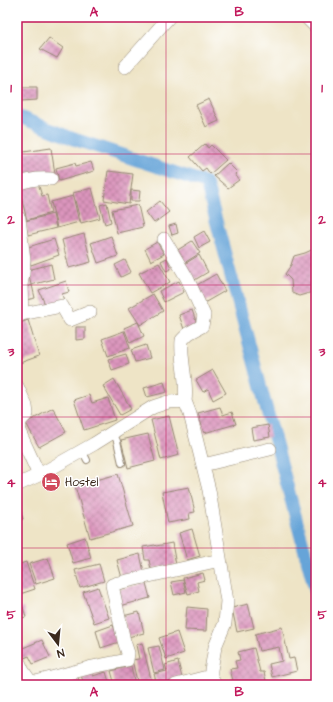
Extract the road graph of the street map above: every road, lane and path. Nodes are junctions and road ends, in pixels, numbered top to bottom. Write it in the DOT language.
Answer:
graph roads {
  1 [pos="169,17"];
  2 [pos="306,17"];
  3 [pos="316,27"];
  4 [pos="125,67"];
  5 [pos="51,179"];
  6 [pos="17,184"];
  7 [pos="18,215"];
  8 [pos="164,239"];
  9 [pos="90,312"];
  10 [pos="20,316"];
  11 [pos="17,386"];
  12 [pos="185,402"];
  13 [pos="113,432"];
  14 [pos="270,449"];
  15 [pos="122,462"];
  16 [pos="203,465"];
  17 [pos="39,475"];
  18 [pos="17,485"];
  19 [pos="220,560"];
  20 [pos="17,658"];
  21 [pos="213,681"];
  22 [pos="176,685"];
  1 -- 4 [label="street"];
  2 -- 3 [label="street"];
  5 -- 6 [label="street"];
  7 -- 10 [label="street"];
  8 -- 12 [label="street"];
  9 -- 10 [label="street"];
  11 -- 17 [label="street"];
  12 -- 13 [label="street"];
  12 -- 16 [label="street"];
  13 -- 15 [label="lane"];
  13 -- 17 [label="street"];
  14 -- 16 [label="street"];
  16 -- 19 [label="street"];
  17 -- 18 [label="street"];
  19 -- 20 [label="street"];
  19 -- 21 [label="street"];
  21 -- 22 [label="street"];
}
